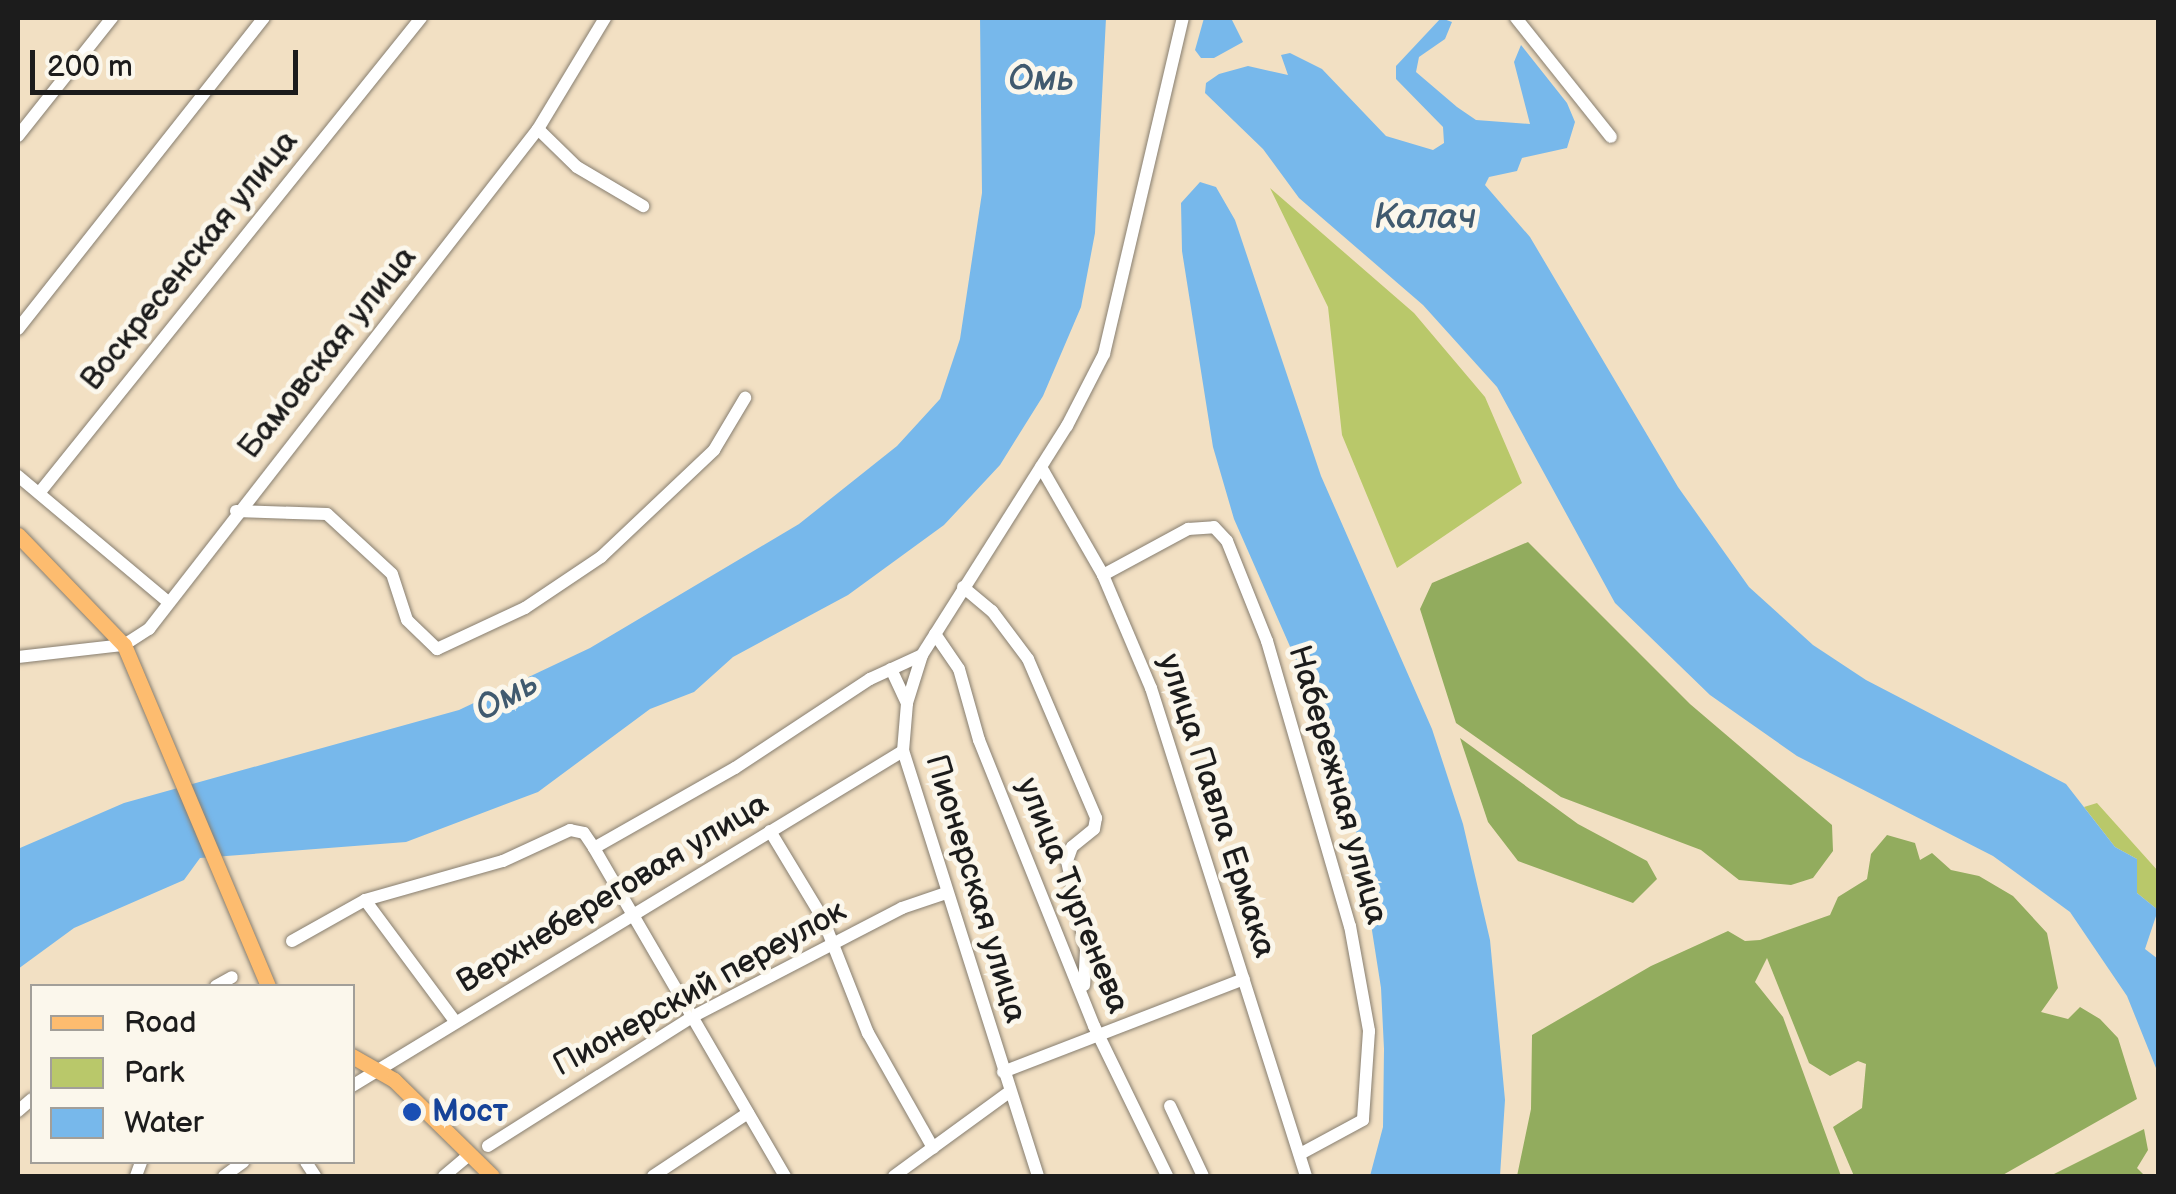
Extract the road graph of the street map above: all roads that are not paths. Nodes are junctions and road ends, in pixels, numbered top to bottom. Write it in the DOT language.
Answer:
graph roads {
  1 [pos="112,18"];
  2 [pos="264,18"];
  3 [pos="422,18"];
  4 [pos="604,18"];
  5 [pos="1183,18"];
  6 [pos="1516,18"];
  7 [pos="538,130"];
  8 [pos="18,136"];
  9 [pos="1610,138"];
  10 [pos="642,206"];
  11 [pos="18,329"];
  12 [pos="745,398"];
  13 [pos="1041,467"];
  14 [pos="18,476"];
  15 [pos="40,492"];
  16 [pos="1026,492"];
  17 [pos="1054,500"];
  18 [pos="236,511"];
  19 [pos="18,535"];
  20 [pos="1103,575"];
  21 [pos="963,587"];
  22 [pos="168,602"];
  23 [pos="935,634"];
  24 [pos="124,646"];
  25 [pos="922,654"];
  26 [pos="18,657"];
  27 [pos="890,669"];
  28 [pos="907,703"];
  29 [pos="903,751"];
  30 [pos="770,830"];
  31 [pos="594,848"];
  32 [pos="946,892"];
  33 [pos="365,900"];
  34 [pos="632,914"];
  35 [pos="292,941"];
  36 [pos="833,945"];
  37 [pos="232,976"];
  38 [pos="1244,980"];
  39 [pos="219,984"];
  40 [pos="267,984"];
  41 [pos="1084,989"];
  42 [pos="692,1018"];
  43 [pos="455,1021"];
  44 [pos="1098,1034"];
  45 [pos="355,1058"];
  46 [pos="378,1069"];
  47 [pos="1003,1072"];
  48 [pos="355,1084"];
  49 [pos="1009,1092"];
  50 [pos="1170,1106"];
  51 [pos="748,1114"];
  52 [pos="488,1146"];
  53 [pos="933,1148"];
  54 [pos="470,1154"];
  55 [pos="1300,1154"];
  56 [pos="444,1176"];
  57 [pos="492,1176"];
  58 [pos="652,1176"];
  59 [pos="785,1176"];
  60 [pos="894,1176"];
  61 [pos="1038,1176"];
  62 [pos="1167,1176"];
  63 [pos="1203,1176"];
  64 [pos="1306,1176"];
  1 -- 8 [label="street"];
  2 -- 11 [label="street"];
  3 -- 15 [label="street, Воскресенская улица"];
  4 -- 7 [label="street, Бамовская улица"];
  5 -- 13 [label="street, Пионерская улица"];
  6 -- 9 [label="street"];
  7 -- 10 [label="street"];
  7 -- 18 [label="street, Бамовская улица"];
  12 -- 18 [label="street"];
  13 -- 16 [label="street, Пионерская улица"];
  13 -- 17 [label="street, улица Павла Ермака"];
  14 -- 15 [label="street"];
  15 -- 22 [label="street"];
  16 -- 17 [label="street"];
  16 -- 21 [label="street, Пионерская улица"];
  17 -- 20 [label="street, улица Павла Ермака"];
  18 -- 22 [label="street, Бамовская улица"];
  19 -- 24 [label="main road"];
  20 -- 38 [label="street, улица Павла Ермака"];
  20 -- 55 [label="street, Набережная улица"];
  21 -- 23 [label="street, Пионерская улица"];
  21 -- 41 [label="street"];
  22 -- 24 [label="street, Бамовская улица"];
  23 -- 25 [label="street, Пионерская улица"];
  23 -- 41 [label="street, улица Тургенева"];
  24 -- 26 [label="street"];
  24 -- 40 [label="main road"];
  25 -- 27 [label="street"];
  25 -- 28 [label="street, Пионерская улица"];
  27 -- 28 [label="street"];
  27 -- 31 [label="street"];
  28 -- 29 [label="street, Пионерская улица"];
  29 -- 30 [label="street, Верхнебереговая улица"];
  29 -- 32 [label="street, Пионерская улица"];
  30 -- 34 [label="street, Верхнебереговая улица"];
  30 -- 36 [label="street"];
  31 -- 33 [label="street"];
  31 -- 34 [label="street"];
  32 -- 36 [label="street, Пионерский переулок"];
  32 -- 47 [label="street, Пионерская улица"];
  33 -- 35 [label="street"];
  33 -- 43 [label="street"];
  34 -- 42 [label="street"];
  34 -- 43 [label="street, Верхнебереговая улица"];
  36 -- 42 [label="street, Пионерский переулок"];
  36 -- 53 [label="street"];
  37 -- 39 [label="street"];
  38 -- 44 [label="street"];
  38 -- 55 [label="street, улица Павла Ермака"];
  41 -- 44 [label="street, улица Тургенева"];
  42 -- 51 [label="street"];
  42 -- 52 [label="street, Пионерский переулок"];
  43 -- 46 [label="street, Верхнебереговая улица"];
  44 -- 47 [label="street"];
  44 -- 62 [label="street, улица Тургенева"];
  45 -- 46 [label="main road"];
  46 -- 48 [label="street, Верхнебереговая улица"];
  46 -- 54 [label="main road"];
  47 -- 49 [label="street, Пионерская улица"];
  49 -- 53 [label="street"];
  49 -- 61 [label="street, Пионерская улица"];
  50 -- 63 [label="street"];
  51 -- 58 [label="street"];
  51 -- 59 [label="street"];
  53 -- 60 [label="street"];
  54 -- 56 [label="street"];
  54 -- 57 [label="main road"];
  55 -- 64 [label="street, улица Павла Ермака"];
}
